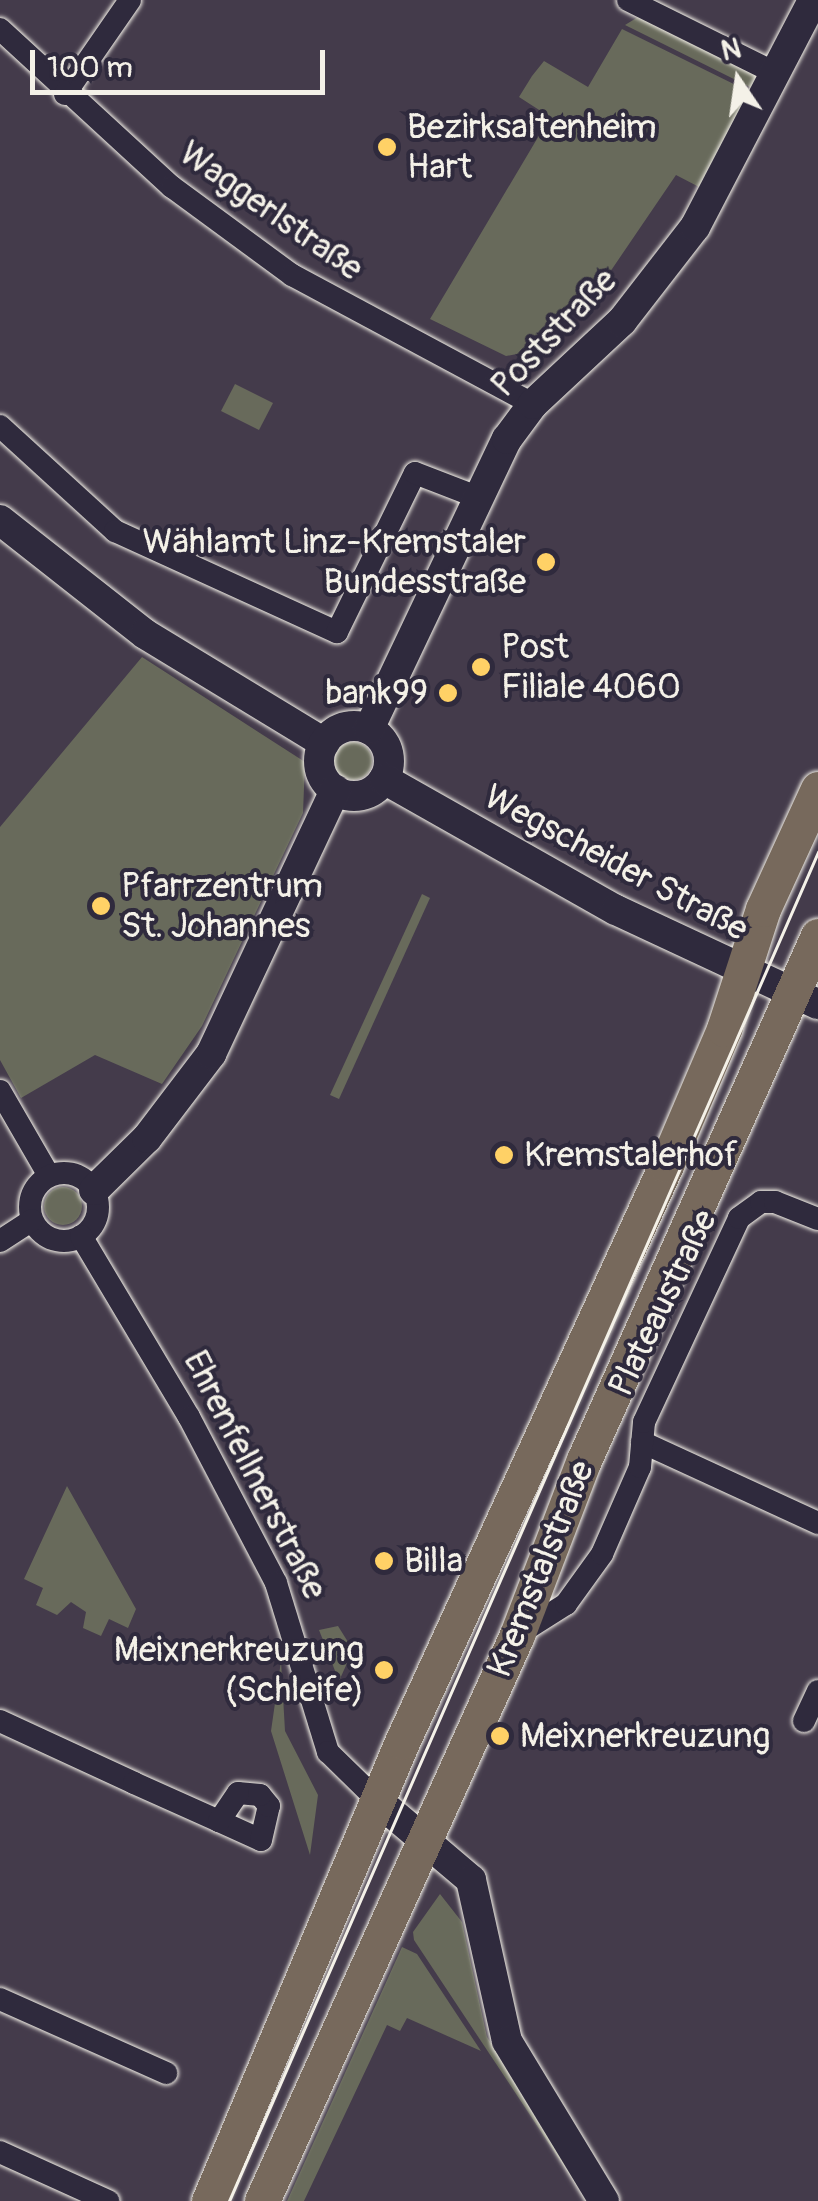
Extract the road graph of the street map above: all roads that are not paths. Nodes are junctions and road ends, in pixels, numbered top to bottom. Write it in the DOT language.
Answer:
graph roads {
  1 [pos="130,0"];
  2 [pos="628,0"];
  3 [pos="813,0"];
  4 [pos="0,29"];
  5 [pos="777,74"];
  6 [pos="65,94"];
  7 [pos="533,404"];
  8 [pos="0,426"];
  9 [pos="477,497"];
  10 [pos="0,520"];
  11 [pos="369,729"];
  12 [pos="324,743"];
  13 [pos="384,779"];
  14 [pos="818,789"];
  15 [pos="336,790"];
  16 [pos="818,936"];
  17 [pos="742,972"];
  18 [pos="806,999"];
  19 [pos="0,1091"];
  20 [pos="49,1176"];
  21 [pos="94,1190"];
  22 [pos="32,1220"];
  23 [pos="818,1220"];
  24 [pos="81,1236"];
  25 [pos="0,1241"];
  26 [pos="642,1442"];
  27 [pos="818,1523"];
  28 [pos="516,1635"];
  29 [pos="818,1690"];
  30 [pos="804,1721"];
  31 [pos="0,1722"];
  32 [pos="378,1801"];
  33 [pos="219,1821"];
  34 [pos="424,1838"];
  35 [pos="0,1999"];
  36 [pos="166,2073"];
  37 [pos="0,2152"];
  38 [pos="108,2201"];
  39 [pos="208,2201"];
  40 [pos="262,2201"];
  41 [pos="604,2201"];
  1 -- 6 [label="street"];
  2 -- 5 [label="street"];
  3 -- 5 [label="street, Poststraße"];
  4 -- 6 [label="street, Waggerlstraße"];
  5 -- 7 [label="street, Poststraße"];
  6 -- 7 [label="street, Waggerlstraße"];
  7 -- 9 [label="street, Poststraße"];
  8 -- 9 [label="street"];
  9 -- 11 [label="street, Poststraße"];
  10 -- 12 [label="street"];
  11 -- 12 [label="street"];
  11 -- 13 [label="street"];
  12 -- 15 [label="street"];
  13 -- 15 [label="street"];
  13 -- 17 [label="street, Wegscheider Straße"];
  14 -- 17 [label="main road"];
  15 -- 21 [label="street"];
  16 -- 18 [label="main road, Kremstalstraße"];
  17 -- 18 [label="street, Wegscheider Straße"];
  17 -- 32 [label="main road, Kremstalstraße"];
  18 -- 28 [label="main road, Kremstalstraße"];
  19 -- 20 [label="street"];
  20 -- 21 [label="street"];
  20 -- 22 [label="street"];
  21 -- 24 [label="street"];
  22 -- 24 [label="street"];
  22 -- 25 [label="street"];
  23 -- 26 [label="street, Plateaustraße"];
  24 -- 32 [label="street, Ehrenfellnerstraße"];
  26 -- 27 [label="street"];
  26 -- 28 [label="street, Plateaustraße"];
  28 -- 34 [label="main road, Kremstalstraße"];
  29 -- 30 [label="street"];
  31 -- 33 [label="street"];
  32 -- 34 [label="street, Ehrenfellnerstraße"];
  32 -- 39 [label="main road, Kremstalstraße"];
  34 -- 40 [label="main road, Kremstalstraße"];
  34 -- 41 [label="street, Ehrenfellnerstraße"];
  35 -- 36 [label="street"];
  37 -- 38 [label="street"];
}
